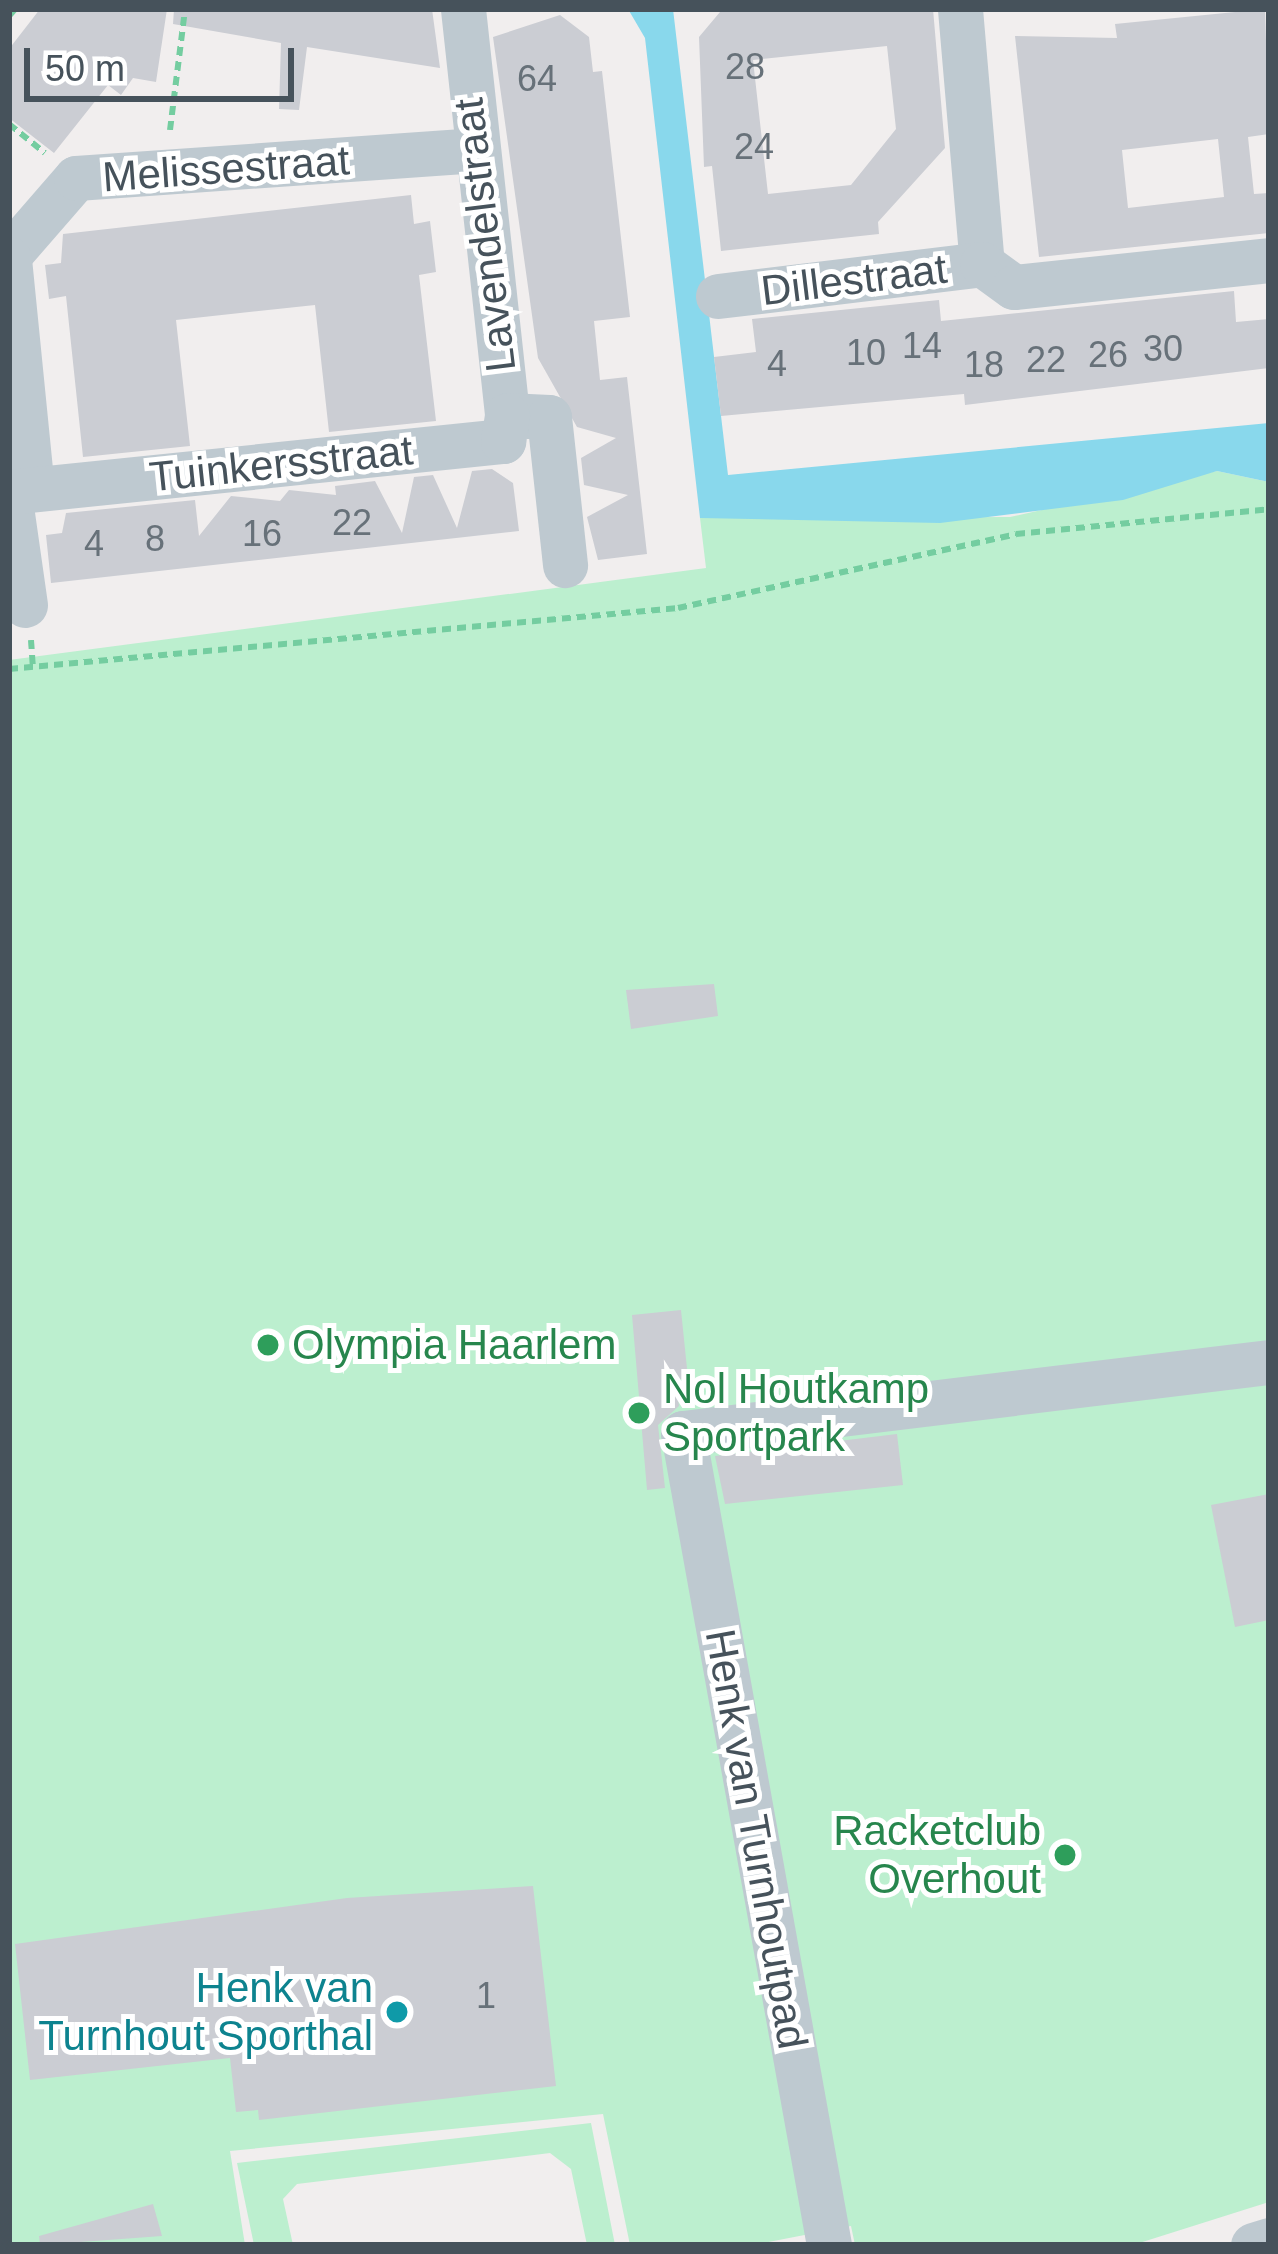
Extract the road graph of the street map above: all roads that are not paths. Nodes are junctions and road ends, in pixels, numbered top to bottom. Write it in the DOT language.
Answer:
graph roads {
  1 [pos="463,9"];
  2 [pos="960,9"];
  3 [pos="477,150"];
  4 [pos="9,257"];
  5 [pos="1269,260"];
  6 [pos="982,264"];
  7 [pos="718,296"];
  8 [pos="506,415"];
  9 [pos="32,488"];
  10 [pos="565,566"];
  11 [pos="25,604"];
  12 [pos="1269,1362"];
  13 [pos="1269,2240"];
  14 [pos="829,2245"];
  15 [pos="1253,2245"];
  1 -- 3 [label="street, Lavendelstraat"];
  2 -- 6 [label="street"];
  3 -- 4 [label="street, Melissestraat"];
  3 -- 8 [label="street, Lavendelstraat"];
  4 -- 9 [label="street, Melissestraat"];
  5 -- 6 [label="street, Dillestraat"];
  6 -- 7 [label="street, Dillestraat"];
  8 -- 9 [label="street, Tuinkersstraat"];
  8 -- 10 [label="street, Lavendelstraat"];
  9 -- 11 [label="street, Melissestraat"];
  12 -- 14 [label="street, Henk van Turnhoutpad"];
  13 -- 15 [label="street"];
}
